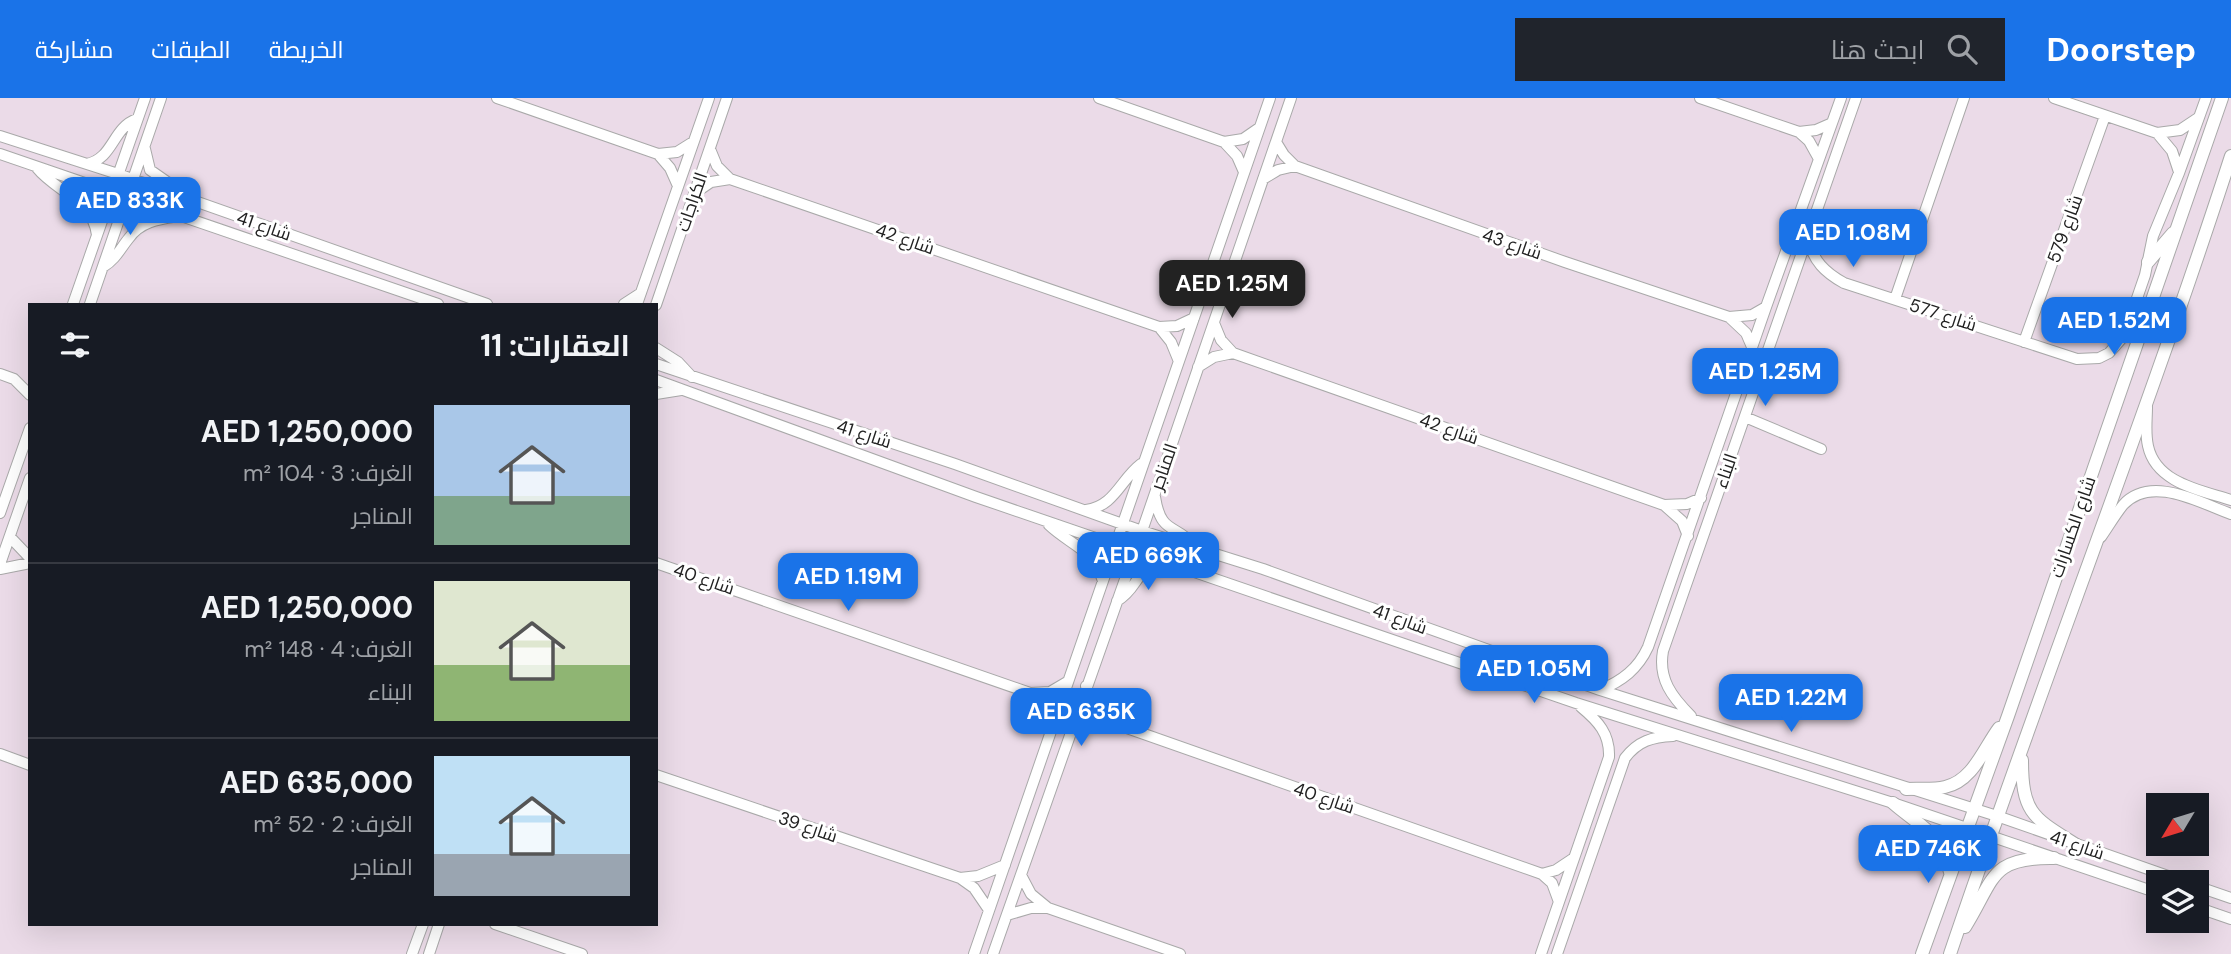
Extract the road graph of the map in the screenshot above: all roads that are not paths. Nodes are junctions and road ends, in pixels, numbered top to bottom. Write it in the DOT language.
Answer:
graph roads {
  1 [pos="145,98"];
  2 [pos="161,98"];
  3 [pos="497,98"];
  4 [pos="709,98"];
  5 [pos="727,98"];
  6 [pos="1099,98"];
  7 [pos="1270,98"];
  8 [pos="1291,98"];
  9 [pos="1700,98"];
  10 [pos="1841,98"];
  11 [pos="1856,98"];
  12 [pos="1964,98"];
  13 [pos="2054,98"];
  14 [pos="2206,98"];
  15 [pos="2222,98"];
  16 [pos="2105,116"];
  17 [pos="2200,116"];
  18 [pos="137,119"];
  19 [pos="1832,123"];
  20 [pos="1259,128"];
  21 [pos="1799,132"];
  22 [pos="2157,133"];
  23 [pos="0,136"];
  24 [pos="694,142"];
  25 [pos="1224,142"];
  26 [pos="1276,142"];
  27 [pos="145,145"];
  28 [pos="710,149"];
  29 [pos="0,154"];
  30 [pos="658,154"];
  31 [pos="2231,156"];
  32 [pos="1819,159"];
  33 [pos="86,164"];
  34 [pos="36,166"];
  35 [pos="1295,166"];
  36 [pos="1244,172"];
  37 [pos="2228,172"];
  38 [pos="2179,173"];
  39 [pos="118,174"];
  40 [pos="133,179"];
  41 [pos="730,179"];
  42 [pos="1263,179"];
  43 [pos="678,186"];
  44 [pos="112,191"];
  45 [pos="695,193"];
  46 [pos="177,195"];
  47 [pos="127,197"];
  48 [pos="181,216"];
  49 [pos="2176,230"];
  50 [pos="97,236"];
  51 [pos="1808,239"];
  52 [pos="2148,262"];
  53 [pos="103,267"];
  54 [pos="641,293"];
  55 [pos="1895,299"];
  56 [pos="73,303"];
  57 [pos="90,303"];
  58 [pos="435,303"];
  59 [pos="484,303"];
  60 [pos="626,303"];
  61 [pos="637,303"];
  62 [pos="657,303"];
  63 [pos="1766,307"];
  64 [pos="1729,317"];
  65 [pos="1194,318"];
  66 [pos="1214,323"];
  67 [pos="1159,327"];
  68 [pos="2024,342"];
  69 [pos="1752,347"];
  70 [pos="658,349"];
  71 [pos="1233,353"];
  72 [pos="1178,359"];
  73 [pos="658,365"];
  74 [pos="1198,367"];
  75 [pos="0,374"];
  76 [pos="692,377"];
  77 [pos="28,378"];
  78 [pos="14,379"];
  79 [pos="658,381"];
  80 [pos="683,390"];
  81 [pos="28,393"];
  82 [pos="658,394"];
  83 [pos="2147,399"];
  84 [pos="1745,417"];
  85 [pos="28,434"];
  86 [pos="1821,449"];
  87 [pos="1143,462"];
  88 [pos="28,484"];
  89 [pos="1155,495"];
  90 [pos="1701,498"];
  91 [pos="2231,500"];
  92 [pos="1664,505"];
  93 [pos="1084,510"];
  94 [pos="0,513"];
  95 [pos="2231,514"];
  96 [pos="1045,520"];
  97 [pos="1121,523"];
  98 [pos="1142,531"];
  99 [pos="1688,536"];
  100 [pos="10,537"];
  101 [pos="2098,542"];
  102 [pos="1115,544"];
  103 [pos="1197,548"];
  104 [pos="1134,551"];
  105 [pos="28,556"];
  106 [pos="28,563"];
  107 [pos="658,564"];
  108 [pos="1176,565"];
  109 [pos="0,567"];
  110 [pos="1103,581"];
  111 [pos="1116,601"];
  112 [pos="1067,682"];
  113 [pos="1086,687"];
  114 [pos="1600,690"];
  115 [pos="1030,693"];
  116 [pos="1576,703"];
  117 [pos="2008,716"];
  118 [pos="1692,718"];
  119 [pos="1107,721"];
  120 [pos="1051,728"];
  121 [pos="1070,732"];
  122 [pos="1682,736"];
  123 [pos="2022,752"];
  124 [pos="0,754"];
  125 [pos="28,764"];
  126 [pos="658,776"];
  127 [pos="1906,789"];
  128 [pos="1893,803"];
  129 [pos="1973,809"];
  130 [pos="1997,816"];
  131 [pos="1966,828"];
  132 [pos="1990,836"];
  133 [pos="2078,846"];
  134 [pos="1574,858"];
  135 [pos="2054,858"];
  136 [pos="1005,865"];
  137 [pos="2149,870"];
  138 [pos="1950,873"];
  139 [pos="1021,874"];
  140 [pos="1542,874"];
  141 [pos="960,878"];
  142 [pos="2146,889"];
  143 [pos="2209,890"];
  144 [pos="2231,898"];
  145 [pos="1559,902"];
  146 [pos="1048,908"];
  147 [pos="989,910"];
  148 [pos="2209,911"];
  149 [pos="1007,915"];
  150 [pos="2231,919"];
  151 [pos="422,926"];
  152 [pos="440,926"];
  153 [pos="501,926"];
  154 [pos="1951,951"];
  155 [pos="412,954"];
  156 [pos="429,954"];
  157 [pos="582,954"];
  158 [pos="974,954"];
  159 [pos="993,954"];
  160 [pos="1180,954"];
  161 [pos="1541,954"];
  162 [pos="1557,954"];
  163 [pos="1922,954"];
  1 -- 18 [label="street"];
  2 -- 27 [label="street"];
  3 -- 30 [label="street"];
  4 -- 24 [label="street, الكراجات"];
  5 -- 28 [label="street, الكراجات"];
  6 -- 25 [label="street"];
  7 -- 20 [label="street, المناجر"];
  8 -- 26 [label="street, المناجر"];
  9 -- 21 [label="street"];
  10 -- 19 [label="street, البناء"];
  11 -- 51 [label="street, البناء"];
  12 -- 55 [label="street"];
  13 -- 16 [label="street"];
  14 -- 17 [label="street"];
  15 -- 49 [label="street, شارع الكسارات"];
  16 -- 22 [label="street"];
  16 -- 68 [label="street, شارع 579"];
  17 -- 22 [label="street"];
  17 -- 38 [label="street"];
  18 -- 33 [label="street"];
  18 -- 39 [label="street"];
  19 -- 21 [label="street"];
  19 -- 32 [label="street, البناء"];
  20 -- 25 [label="street"];
  20 -- 36 [label="street, المناجر"];
  21 -- 32 [label="street"];
  22 -- 38 [label="street"];
  23 -- 33 [label="street, شارع 41"];
  24 -- 30 [label="street"];
  24 -- 43 [label="street, الكراجات"];
  25 -- 36 [label="street"];
  26 -- 35 [label="street"];
  26 -- 42 [label="street, المناجر"];
  27 -- 40 [label="street"];
  27 -- 46 [label="street"];
  28 -- 41 [label="street"];
  28 -- 45 [label="street, الكراجات"];
  29 -- 34 [label="street, شارع 41"];
  30 -- 43 [label="street"];
  31 -- 37 [label="street, شارع الكسارات"];
  32 -- 63 [label="street, البناء"];
  33 -- 39 [label="street, شارع 41"];
  34 -- 44 [label="street, شارع 41"];
  34 -- 50 [label="street"];
  35 -- 42 [label="street"];
  35 -- 64 [label="street, شارع 43"];
  36 -- 65 [label="street, المناجر"];
  37 -- 83 [label="street, شارع الكسارات"];
  38 -- 52 [label="street"];
  39 -- 40 [label="street, شارع 41"];
  39 -- 44 [label="street"];
  40 -- 46 [label="street, شارع 41"];
  40 -- 47 [label="street"];
  41 -- 45 [label="street"];
  41 -- 67 [label="street, شارع 42"];
  42 -- 66 [label="street, المناجر"];
  43 -- 54 [label="street, الكراجات"];
  44 -- 47 [label="street, شارع 41"];
  44 -- 50 [label="street"];
  45 -- 62 [label="street, الكراجات"];
  46 -- 59 [label="street, شارع 41"];
  47 -- 48 [label="street, شارع 41"];
  47 -- 53 [label="street"];
  48 -- 53 [label="street"];
  48 -- 58 [label="street, شارع 41"];
  49 -- 52 [label="street"];
  49 -- 117 [label="street, شارع الكسارات"];
  50 -- 56 [label="street"];
  51 -- 55 [label="street, شارع 577"];
  51 -- 84 [label="street, البناء"];
  52 -- 68 [label="street, شارع 577"];
  53 -- 57 [label="street"];
  54 -- 60 [label="street"];
  54 -- 61 [label="street, الكراجات"];
  55 -- 68 [label="street, شارع 577"];
  63 -- 64 [label="street"];
  63 -- 69 [label="street, البناء"];
  64 -- 69 [label="street"];
  65 -- 67 [label="street"];
  65 -- 72 [label="street, المناجر"];
  66 -- 71 [label="street"];
  66 -- 74 [label="street, المناجر"];
  67 -- 72 [label="street"];
  69 -- 90 [label="street, البناء"];
  70 -- 76 [label="street"];
  71 -- 74 [label="street"];
  71 -- 92 [label="street, شارع 42"];
  72 -- 87 [label="street, المناجر"];
  73 -- 76 [label="street, شارع 41"];
  74 -- 89 [label="street, المناجر"];
  75 -- 78 [label="street"];
  76 -- 93 [label="street, شارع 41"];
  77 -- 78 [label="street"];
  78 -- 81 [label="street"];
  79 -- 80 [label="street, شارع 41"];
  80 -- 82 [label="street"];
  80 -- 96 [label="street, شارع 41"];
  83 -- 91 [label="street"];
  83 -- 101 [label="street, شارع الكسارات"];
  84 -- 86 [label="street"];
  84 -- 118 [label="street, البناء"];
  85 -- 94 [label="street"];
  87 -- 93 [label="street, المناجر"];
  87 -- 97 [label="street, المناجر"];
  88 -- 100 [label="street"];
  89 -- 98 [label="street, المناجر"];
  89 -- 103 [label="street"];
  90 -- 92 [label="street, شارع 42"];
  90 -- 99 [label="street, البناء"];
  92 -- 99 [label="street"];
  93 -- 97 [label="street, شارع 41"];
  95 -- 101 [label="street"];
  96 -- 102 [label="street, شارع 41"];
  96 -- 110 [label="street"];
  97 -- 98 [label="street, شارع 41"];
  97 -- 102 [label="street, المناجر"];
  98 -- 103 [label="street, شارع 41"];
  98 -- 104 [label="street, المناجر"];
  99 -- 114 [label="street, البناء"];
  100 -- 105 [label="street"];
  100 -- 109 [label="street"];
  101 -- 123 [label="street, شارع الكسارات"];
  102 -- 104 [label="street, شارع 41"];
  102 -- 110 [label="street, المناجر"];
  103 -- 114 [label="street, شارع 41"];
  104 -- 108 [label="street, شارع 41"];
  104 -- 111 [label="street, المناجر"];
  106 -- 109 [label="street"];
  107 -- 115 [label="street, شارع 40"];
  108 -- 111 [label="street"];
  108 -- 116 [label="street, شارع 41"];
  110 -- 112 [label="street, المناجر"];
  111 -- 113 [label="street, المناجر"];
  112 -- 115 [label="street"];
  112 -- 120 [label="street, المناجر"];
  113 -- 119 [label="street"];
  113 -- 121 [label="street, المناجر"];
  114 -- 118 [label="street, شارع 41"];
  115 -- 120 [label="street"];
  116 -- 122 [label="street, شارع 41"];
  116 -- 134 [label="street"];
  117 -- 127 [label="street"];
  117 -- 129 [label="street, شارع الكسارات"];
  118 -- 127 [label="street, شارع 41"];
  119 -- 121 [label="street"];
  119 -- 140 [label="street, شارع 40"];
  120 -- 136 [label="street, المناجر"];
  121 -- 139 [label="street, المناجر"];
  122 -- 128 [label="street, شارع 41"];
  122 -- 162 [label="street"];
  123 -- 130 [label="street, شارع الكسارات"];
  123 -- 133 [label="street"];
  124 -- 125 [label="street"];
  126 -- 141 [label="street, شارع 39"];
  127 -- 129 [label="street, شارع 41"];
  128 -- 131 [label="street, شارع 41"];
  128 -- 138 [label="street"];
  129 -- 130 [label="street, شارع 41"];
  129 -- 131 [label="street, شارع الكسارات"];
  130 -- 132 [label="street, شارع الكسارات"];
  130 -- 133 [label="street, شارع 41"];
  131 -- 132 [label="street, شارع 41"];
  131 -- 138 [label="street, شارع الكسارات"];
  132 -- 135 [label="street, شارع 41"];
  132 -- 154 [label="street, شارع الكسارات"];
  133 -- 137 [label="street, شارع 41"];
  134 -- 140 [label="street"];
  134 -- 145 [label="street"];
  135 -- 142 [label="street, شارع 41"];
  135 -- 154 [label="street"];
  136 -- 141 [label="street"];
  136 -- 147 [label="street, المناجر"];
  138 -- 163 [label="street, شارع الكسارات"];
  139 -- 146 [label="street"];
  139 -- 149 [label="street, المناجر"];
  140 -- 145 [label="street"];
  141 -- 147 [label="street, شارع 39"];
  143 -- 144 [label="street"];
  145 -- 161 [label="street"];
  146 -- 149 [label="street"];
  146 -- 160 [label="street"];
  147 -- 158 [label="street, المناجر"];
  148 -- 150 [label="street"];
  149 -- 159 [label="street, المناجر"];
  151 -- 155 [label="street"];
  152 -- 156 [label="street"];
  153 -- 157 [label="street"];
}
